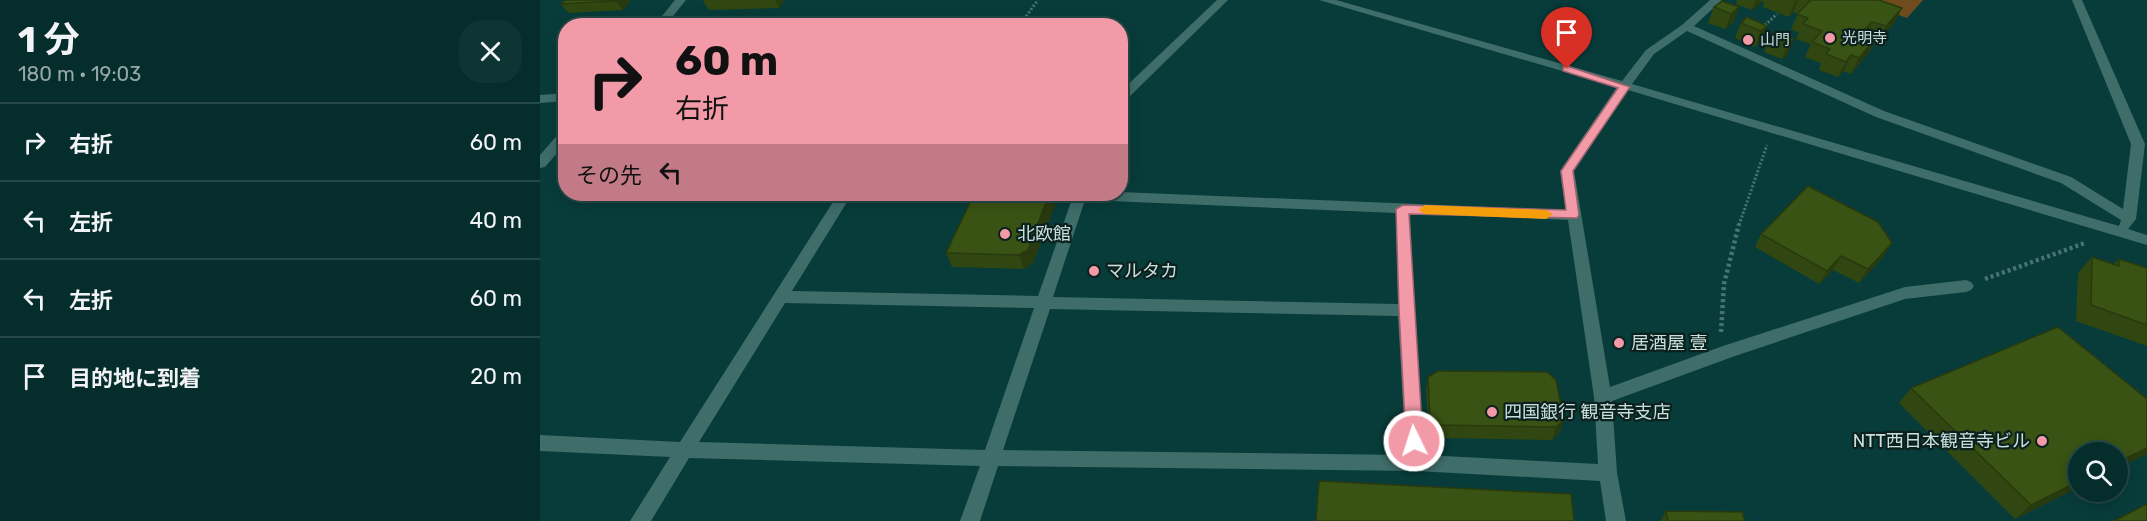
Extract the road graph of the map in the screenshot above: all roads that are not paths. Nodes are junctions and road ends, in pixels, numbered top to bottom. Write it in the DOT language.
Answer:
graph roads {
  1 [pos="681,0"];
  2 [pos="1223,0"];
  3 [pos="1324,0"];
  4 [pos="1717,0"];
  5 [pos="2077,0"];
  6 [pos="666,18"];
  7 [pos="1686,27"];
  8 [pos="1624,87"];
  9 [pos="1128,91"];
  10 [pos="558,98"];
  11 [pos="540,99"];
  12 [pos="558,143"];
  13 [pos="540,164"];
  14 [pos="1128,197"];
  15 [pos="841,201"];
  16 [pos="1078,201"];
  17 [pos="1403,209"];
  18 [pos="1573,215"];
  19 [pos="2129,219"];
  20 [pos="2120,232"];
  21 [pos="2147,240"];
  22 [pos="1966,286"];
  23 [pos="782,297"];
  24 [pos="1044,302"];
  25 [pos="1406,310"];
  26 [pos="1603,397"];
  27 [pos="540,443"];
  28 [pos="685,450"];
  29 [pos="989,458"];
  30 [pos="1416,463"];
  31 [pos="1608,473"];
  32 [pos="640,521"];
  33 [pos="970,521"];
  34 [pos="1616,521"];
  1 -- 6 [label="street"];
  2 -- 9 [label="street"];
  3 -- 8 [label="street"];
  4 -- 7 [label="street"];
  5 -- 19 [label="street"];
  7 -- 8 [label="street"];
  7 -- 19 [label="street"];
  8 -- 18 [label="street"];
  8 -- 20 [label="street"];
  10 -- 11 [label="street"];
  12 -- 13 [label="street"];
  14 -- 17 [label="street"];
  15 -- 23 [label="street"];
  16 -- 24 [label="street"];
  17 -- 18 [label="street"];
  17 -- 25 [label="street"];
  18 -- 26 [label="street"];
  19 -- 20 [label="street"];
  20 -- 21 [label="street"];
  22 -- 26 [label="street"];
  23 -- 24 [label="street"];
  23 -- 28 [label="street"];
  24 -- 25 [label="street"];
  24 -- 29 [label="street"];
  25 -- 30 [label="street"];
  26 -- 31 [label="street"];
  27 -- 28 [label="street"];
  28 -- 29 [label="street"];
  28 -- 32 [label="street"];
  29 -- 30 [label="street"];
  29 -- 33 [label="street"];
  30 -- 31 [label="street"];
  31 -- 34 [label="street"];
}
